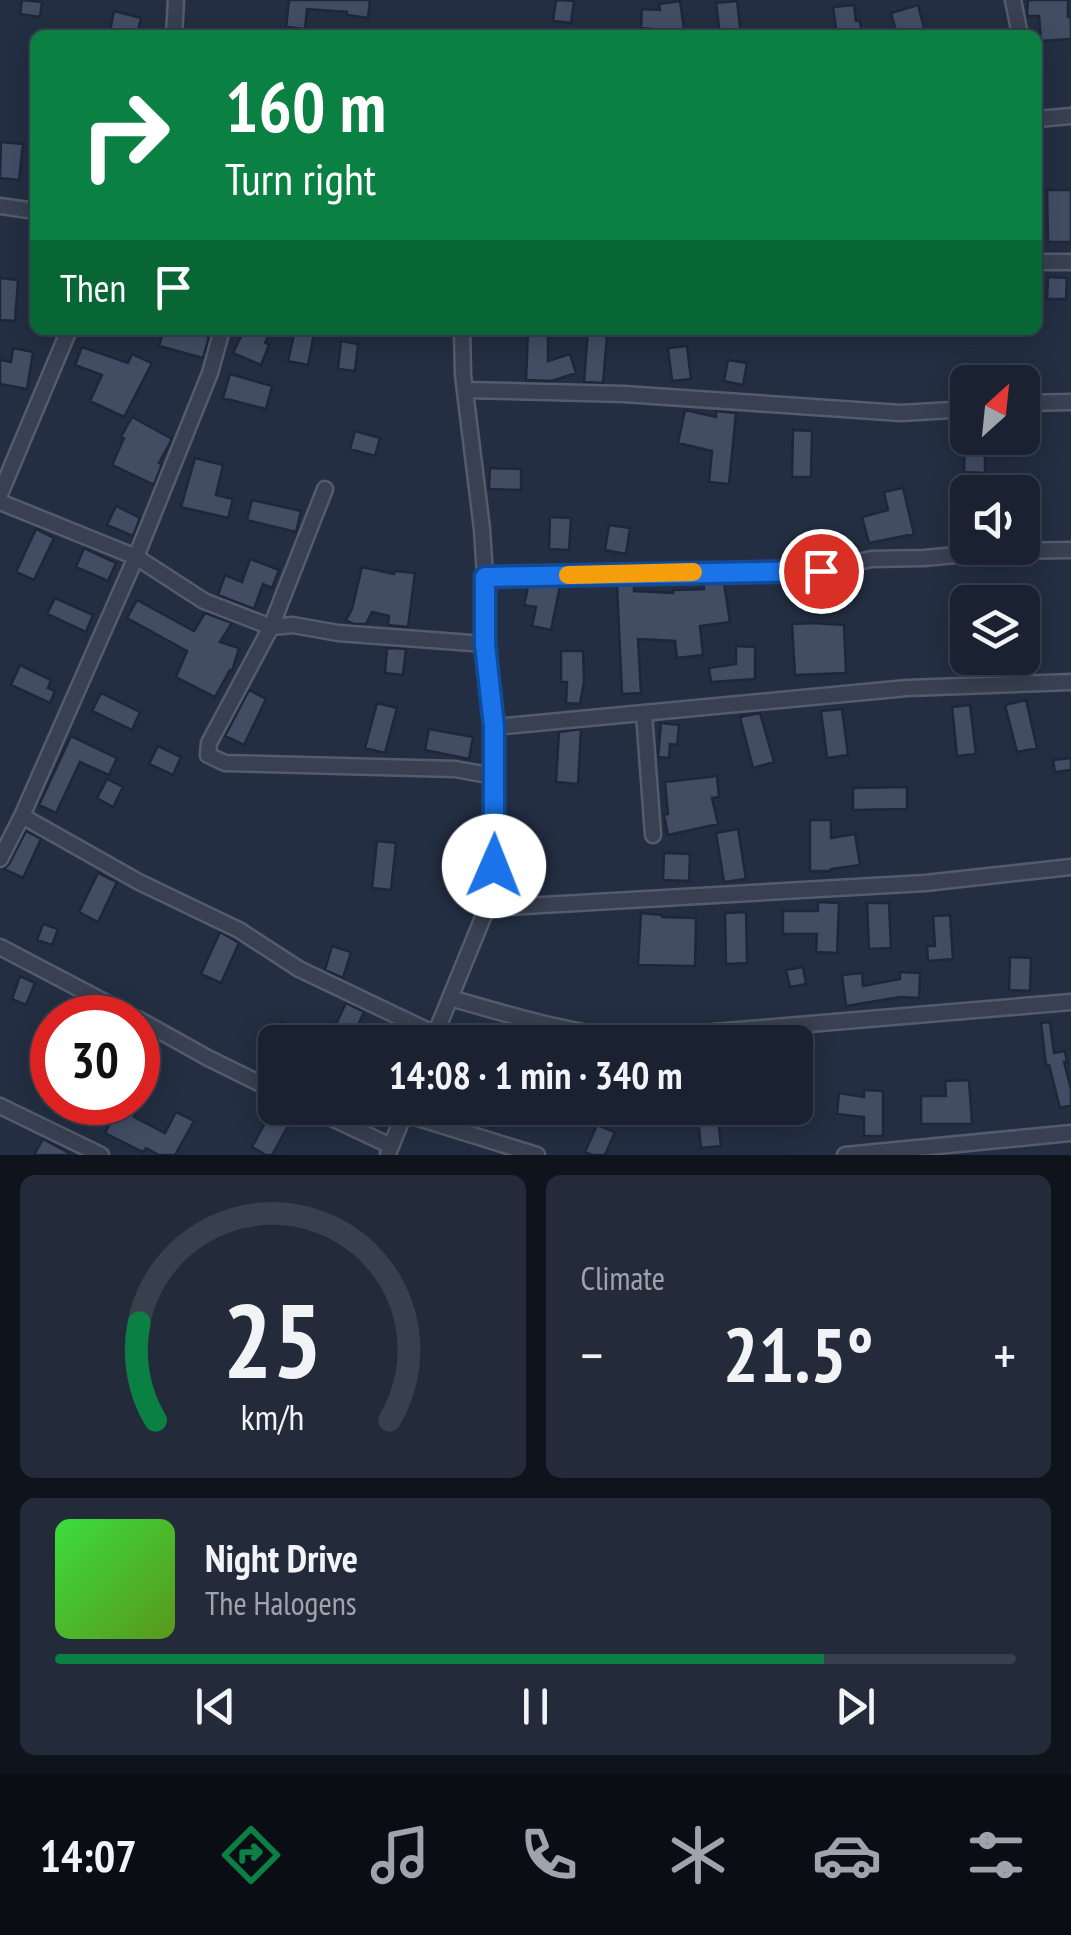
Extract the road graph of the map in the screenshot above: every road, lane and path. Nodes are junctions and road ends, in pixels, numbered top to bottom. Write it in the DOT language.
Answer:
graph roads {
  1 [pos="176,0"];
  2 [pos="1014,0"];
  3 [pos="174,30"];
  4 [pos="1019,30"];
  5 [pos="1071,116"];
  6 [pos="1042,119"];
  7 [pos="0,206"];
  8 [pos="30,210"];
  9 [pos="1042,262"];
  10 [pos="1071,262"];
  11 [pos="67,335"];
  12 [pos="221,335"];
  13 [pos="462,335"];
  14 [pos="466,390"];
  15 [pos="1040,401"];
  16 [pos="1071,402"];
  17 [pos="950,411"];
  18 [pos="325,489"];
  19 [pos="0,494"];
  20 [pos="0,502"];
  21 [pos="1071,550"];
  22 [pos="136,557"];
  23 [pos="485,577"];
  24 [pos="272,627"];
  25 [pos="485,644"];
  26 [pos="1071,682"];
  27 [pos="644,712"];
  28 [pos="494,727"];
  29 [pos="494,776"];
  30 [pos="22,816"];
  31 [pos="653,835"];
  32 [pos="0,859"];
  33 [pos="1071,867"];
  34 [pos="489,908"];
  35 [pos="0,947"];
  36 [pos="92,995"];
  37 [pos="450,998"];
  38 [pos="1071,1002"];
  39 [pos="409,1025"];
  40 [pos="439,1025"];
  41 [pos="160,1031"];
  42 [pos="258,1082"];
  43 [pos="0,1106"];
  44 [pos="342,1125"];
  45 [pos="400,1125"];
  46 [pos="448,1125"];
  47 [pos="1071,1134"];
  48 [pos="390,1151"];
  49 [pos="100,1155"];
  50 [pos="537,1155"];
  51 [pos="845,1155"];
  1 -- 3 [label="street"];
  2 -- 4 [label="street"];
  5 -- 6 [label="street"];
  7 -- 8 [label="street"];
  9 -- 10 [label="street"];
  11 -- 19 [label="street"];
  12 -- 22 [label="street"];
  13 -- 14 [label="street"];
  14 -- 17 [label="street"];
  14 -- 23 [label="street"];
  15 -- 16 [label="street"];
  18 -- 24 [label="street"];
  20 -- 22 [label="street"];
  21 -- 23 [label="street"];
  22 -- 24 [label="street"];
  22 -- 30 [label="street"];
  23 -- 25 [label="street"];
  24 -- 25 [label="street"];
  24 -- 29 [label="street"];
  25 -- 28 [label="street"];
  26 -- 27 [label="street"];
  27 -- 28 [label="street"];
  27 -- 31 [label="street"];
  28 -- 29 [label="street"];
  29 -- 34 [label="street"];
  30 -- 32 [label="street"];
  30 -- 39 [label="street"];
  33 -- 34 [label="street"];
  34 -- 37 [label="street"];
  35 -- 36 [label="street"];
  37 -- 38 [label="street"];
  37 -- 40 [label="street"];
  41 -- 42 [label="street"];
  43 -- 49 [label="street"];
  44 -- 48 [label="street"];
  45 -- 48 [label="street"];
  46 -- 50 [label="street"];
  47 -- 51 [label="street"];
}
